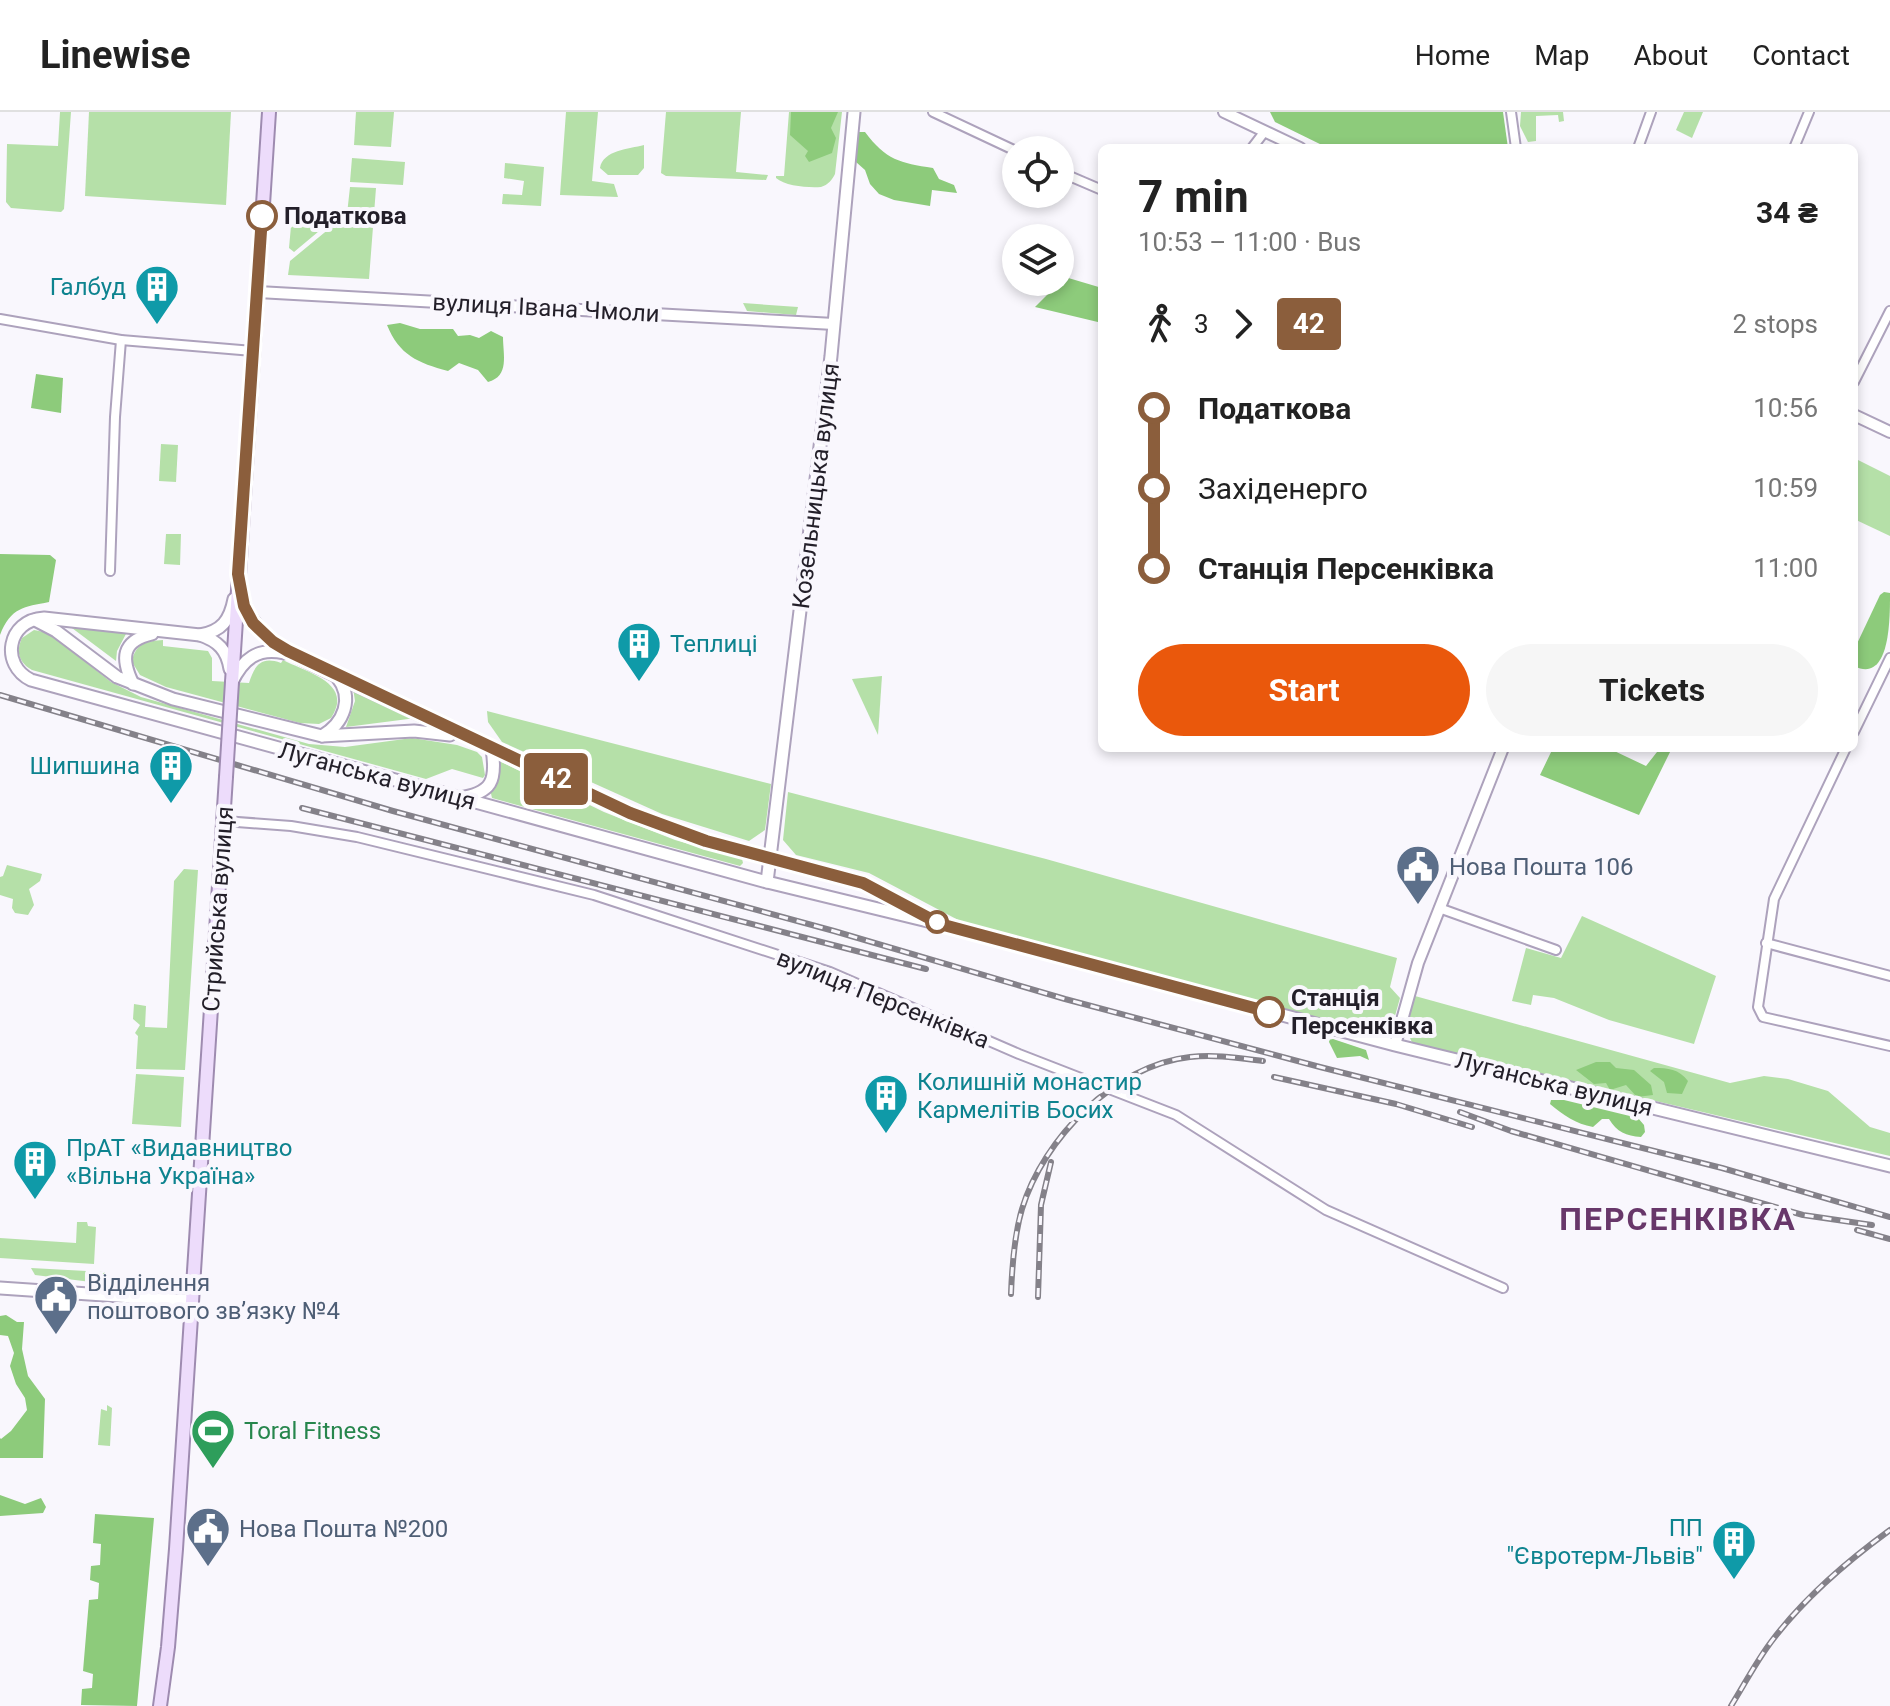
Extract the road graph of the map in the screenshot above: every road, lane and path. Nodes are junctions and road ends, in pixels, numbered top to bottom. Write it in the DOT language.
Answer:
graph roads {
  1 [pos="269,112"];
  2 [pos="854,112"];
  3 [pos="933,112"];
  4 [pos="1224,112"];
  5 [pos="1511,112"];
  6 [pos="1651,112"];
  7 [pos="1809,112"];
  8 [pos="1265,131"];
  9 [pos="1002,144"];
  10 [pos="1255,144"];
  11 [pos="1292,144"];
  12 [pos="1515,144"];
  13 [pos="1639,144"];
  14 [pos="1796,144"];
  15 [pos="1074,178"];
  16 [pos="1098,188"];
  17 [pos="258,292"];
  18 [pos="1890,311"];
  19 [pos="0,319"];
  20 [pos="834,324"];
  21 [pos="121,340"];
  22 [pos="253,351"];
  23 [pos="1858,374"];
  24 [pos="1858,417"];
  25 [pos="1890,432"];
  26 [pos="110,571"];
  27 [pos="238,574"];
  28 [pos="31,620"];
  29 [pos="167,632"];
  30 [pos="200,635"];
  31 [pos="300,658"];
  32 [pos="1890,658"];
  33 [pos="336,676"];
  34 [pos="232,682"];
  35 [pos="133,684"];
  36 [pos="1858,724"];
  37 [pos="322,736"];
  38 [pos="467,738"];
  39 [pos="492,749"];
  40 [pos="1501,752"];
  41 [pos="1844,752"];
  42 [pos="455,798"];
  43 [pos="224,821"];
  44 [pos="771,858"];
  45 [pos="767,882"];
  46 [pos="1439,908"];
  47 [pos="940,924"];
  48 [pos="1766,943"];
  49 [pos="1556,950"];
  50 [pos="1890,976"];
  51 [pos="1395,1045"];
  52 [pos="1890,1046"];
  53 [pos="1890,1166"];
  54 [pos="0,1288"];
  55 [pos="1503,1288"];
  56 [pos="192,1301"];
  57 [pos="160,1706"];
  1 -- 17 [label="main road, Стрийська вулиця"];
  2 -- 20 [label="main road, Козельницька вулиця"];
  3 -- 9 [label="street"];
  4 -- 8 [label="street"];
  5 -- 12 [label="street"];
  6 -- 13 [label="street"];
  7 -- 14 [label="street"];
  8 -- 10 [label="street"];
  8 -- 11 [label="street"];
  15 -- 16 [label="street"];
  17 -- 20 [label="street, вулиця Івана Чмоли"];
  17 -- 22 [label="main road, Стрийська вулиця"];
  18 -- 23 [label="street"];
  19 -- 21 [label="street"];
  20 -- 44 [label="main road, Козельницька вулиця"];
  21 -- 22 [label="street"];
  21 -- 26 [label="street"];
  22 -- 27 [label="main road, Стрийська вулиця"];
  24 -- 25 [label="street"];
  27 -- 30 [label="main road"];
  27 -- 31 [label="main road, Луганська вулиця"];
  27 -- 34 [label="main road, Стрийська вулиця"];
  28 -- 29 [label="main road"];
  28 -- 35 [label="main road, Луганська вулиця"];
  28 -- 42 [label="main road, Луганська вулиця"];
  29 -- 30 [label="main road"];
  29 -- 35 [label="main road"];
  30 -- 34 [label="main road"];
  31 -- 33 [label="main road, Луганська вулиця"];
  31 -- 34 [label="main road, Луганська вулиця"];
  32 -- 36 [label="street"];
  33 -- 37 [label="main road, Луганська вулиця"];
  33 -- 38 [label="main road, Луганська вулиця"];
  34 -- 43 [label="main road, Стрийська вулиця, bridge"];
  35 -- 37 [label="main road, Луганська вулиця"];
  37 -- 38 [label="main road, Луганська вулиця"];
  38 -- 39 [label="main road, Луганська вулиця"];
  39 -- 42 [label="main road"];
  39 -- 44 [label="main road, Луганська вулиця"];
  40 -- 46 [label="street"];
  41 -- 48 [label="street"];
  42 -- 45 [label="main road, Луганська вулиця"];
  43 -- 55 [label="street, вулиця Персенківка"];
  43 -- 56 [label="main road, Стрийська вулиця"];
  44 -- 45 [label="main road, Козельницька вулиця"];
  44 -- 47 [label="main road, Луганська вулиця"];
  45 -- 47 [label="main road, Луганська вулиця"];
  46 -- 49 [label="street"];
  46 -- 51 [label="street"];
  47 -- 51 [label="main road, Луганська вулиця"];
  48 -- 50 [label="street"];
  48 -- 52 [label="street"];
  51 -- 53 [label="main road, Луганська вулиця"];
  54 -- 56 [label="main road"];
  56 -- 57 [label="main road, Стрийська вулиця"];
}
